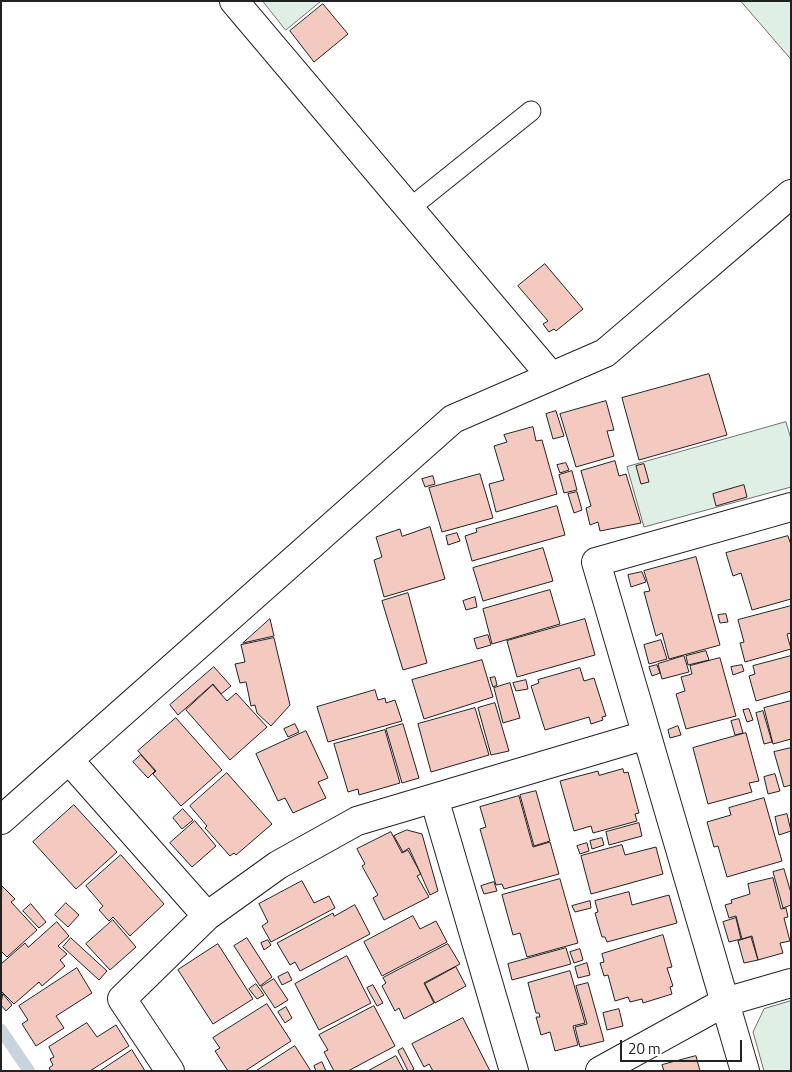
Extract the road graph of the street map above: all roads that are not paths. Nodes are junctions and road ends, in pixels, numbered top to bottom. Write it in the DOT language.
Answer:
graph roads {
  1 [pos="234,1"];
  2 [pos="531,111"];
  3 [pos="791,194"];
  4 [pos="410,208"];
  5 [pos="552,376"];
  6 [pos="791,507"];
  7 [pos="646,735"];
  8 [pos="68,760"];
  9 [pos="434,798"];
  10 [pos="1,820"];
  11 [pos="207,916"];
  12 [pos="791,983"];
  13 [pos="725,1002"];
  14 [pos="170,1071"];
  15 [pos="514,1071"];
  16 [pos="600,1071"];
  17 [pos="745,1071"];
  1 -- 4 [label="street"];
  2 -- 4 [label="lane"];
  3 -- 5 [label="street"];
  4 -- 5 [label="street"];
  5 -- 8 [label="street"];
  6 -- 7 [label="street"];
  7 -- 9 [label="street"];
  7 -- 13 [label="street"];
  8 -- 10 [label="street"];
  8 -- 11 [label="street"];
  9 -- 11 [label="street"];
  9 -- 15 [label="street"];
  11 -- 14 [label="street"];
  12 -- 13 [label="street"];
  13 -- 16 [label="street"];
  13 -- 17 [label="street"];
}
